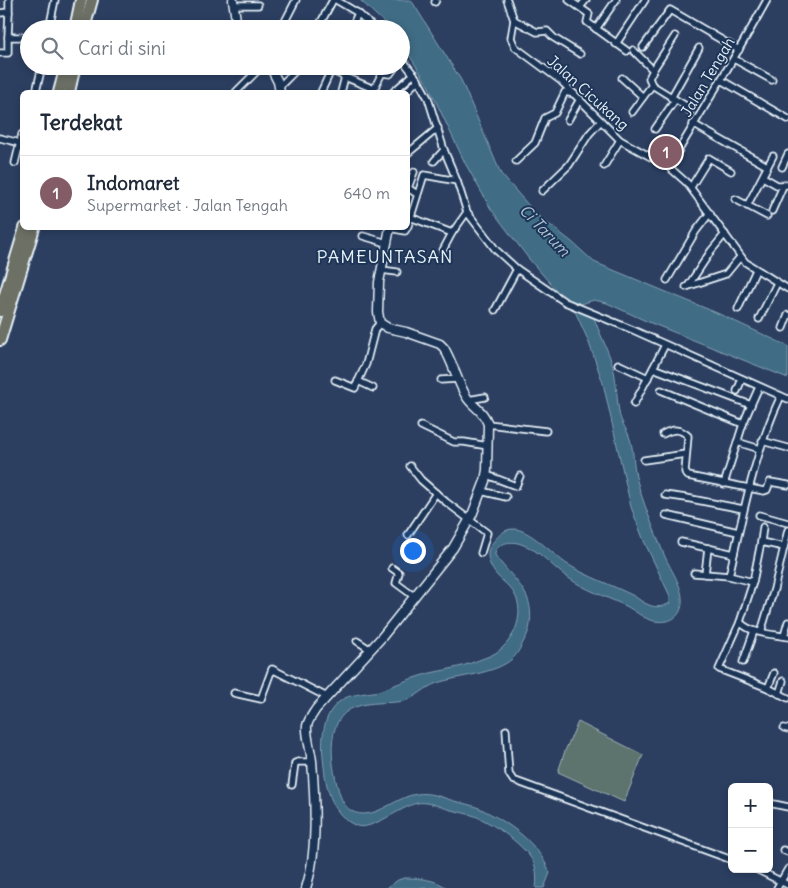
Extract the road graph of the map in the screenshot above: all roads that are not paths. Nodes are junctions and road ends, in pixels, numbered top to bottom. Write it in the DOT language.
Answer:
graph roads {
  1 [pos="8,0"];
  2 [pos="55,0"];
  3 [pos="81,0"];
  4 [pos="92,0"];
  5 [pos="296,0"];
  6 [pos="335,0"];
  7 [pos="509,0"];
  8 [pos="569,0"];
  9 [pos="586,0"];
  10 [pos="616,0"];
  11 [pos="645,0"];
  12 [pos="766,0"];
  13 [pos="234,2"];
  14 [pos="258,5"];
  15 [pos="580,7"];
  16 [pos="9,12"];
  17 [pos="0,13"];
  18 [pos="358,13"];
  19 [pos="51,20"];
  20 [pos="76,20"];
  21 [pos="86,20"];
  22 [pos="236,20"];
  23 [pos="286,20"];
  24 [pos="322,20"];
  25 [pos="354,20"];
  26 [pos="365,20"];
  27 [pos="514,20"];
  28 [pos="596,29"];
  29 [pos="675,36"];
  30 [pos="8,37"];
  31 [pos="20,37"];
  32 [pos="616,44"];
  33 [pos="643,47"];
  34 [pos="699,48"];
  35 [pos="739,50"];
  36 [pos="0,53"];
  37 [pos="580,54"];
  38 [pos="734,59"];
  39 [pos="410,69"];
  40 [pos="653,70"];
  41 [pos="414,74"];
  42 [pos="40,75"];
  43 [pos="64,75"];
  44 [pos="73,75"];
  45 [pos="253,75"];
  46 [pos="273,75"];
  47 [pos="292,75"];
  48 [pos="329,75"];
  49 [pos="342,75"];
  50 [pos="381,75"];
  51 [pos="345,77"];
  52 [pos="622,78"];
  53 [pos="418,80"];
  54 [pos="722,80"];
  55 [pos="772,80"];
  56 [pos="652,85"];
  57 [pos="36,90"];
  58 [pos="60,90"];
  59 [pos="69,90"];
  60 [pos="238,90"];
  61 [pos="279,90"];
  62 [pos="322,90"];
  63 [pos="342,90"];
  64 [pos="395,90"];
  65 [pos="408,90"];
  66 [pos="575,94"];
  67 [pos="643,98"];
  68 [pos="580,99"];
  69 [pos="675,100"];
  70 [pos="632,112"];
  71 [pos="698,117"];
  72 [pos="788,119"];
  73 [pos="568,120"];
  74 [pos="601,121"];
  75 [pos="693,124"];
  76 [pos="438,128"];
  77 [pos="654,129"];
  78 [pos="0,138"];
  79 [pos="620,140"];
  80 [pos="20,143"];
  81 [pos="444,150"];
  82 [pos="410,151"];
  83 [pos="788,154"];
  84 [pos="773,156"];
  85 [pos="434,161"];
  86 [pos="516,161"];
  87 [pos="16,163"];
  88 [pos="604,166"];
  89 [pos="767,166"];
  90 [pos="669,167"];
  91 [pos="782,167"];
  92 [pos="731,170"];
  93 [pos="414,172"];
  94 [pos="763,177"];
  95 [pos="457,181"];
  96 [pos="410,183"];
  97 [pos="786,185"];
  98 [pos="691,187"];
  99 [pos="410,189"];
  100 [pos="542,191"];
  101 [pos="418,194"];
  102 [pos="735,199"];
  103 [pos="747,206"];
  104 [pos="467,212"];
  105 [pos="710,212"];
  106 [pos="410,218"];
  107 [pos="24,230"];
  108 [pos="33,230"];
  109 [pos="390,230"];
  110 [pos="452,233"];
  111 [pos="725,234"];
  112 [pos="363,236"];
  113 [pos="387,243"];
  114 [pos="443,250"];
  115 [pos="740,257"];
  116 [pos="518,268"];
  117 [pos="381,270"];
  118 [pos="756,270"];
  119 [pos="397,272"];
  120 [pos="667,280"];
  121 [pos="777,282"];
  122 [pos="788,289"];
  123 [pos="738,309"];
  124 [pos="495,310"];
  125 [pos="0,311"];
  126 [pos="788,315"];
  127 [pos="760,319"];
  128 [pos="380,323"];
  129 [pos="783,328"];
  130 [pos="0,340"];
  131 [pos="665,345"];
  132 [pos="618,364"];
  133 [pos="654,368"];
  134 [pos="648,378"];
  135 [pos="458,379"];
  136 [pos="742,379"];
  137 [pos="335,380"];
  138 [pos="441,380"];
  139 [pos="358,381"];
  140 [pos="759,387"];
  141 [pos="373,388"];
  142 [pos="661,390"];
  143 [pos="737,391"];
  144 [pos="781,396"];
  145 [pos="485,397"];
  146 [pos="703,399"];
  147 [pos="788,399"];
  148 [pos="468,400"];
  149 [pos="634,404"];
  150 [pos="751,405"];
  151 [pos="700,406"];
  152 [pos="488,424"];
  153 [pos="743,424"];
  154 [pos="420,426"];
  155 [pos="546,431"];
  156 [pos="664,434"];
  157 [pos="762,441"];
  158 [pos="737,442"];
  159 [pos="488,446"];
  160 [pos="788,448"];
  161 [pos="760,449"];
  162 [pos="686,454"];
  163 [pos="644,460"];
  164 [pos="410,466"];
  165 [pos="487,475"];
  166 [pos="520,476"];
  167 [pos="724,484"];
  168 [pos="788,485"];
  169 [pos="749,489"];
  170 [pos="481,491"];
  171 [pos="436,493"];
  172 [pos="665,495"];
  173 [pos="506,497"];
  174 [pos="743,509"];
  175 [pos="666,515"];
  176 [pos="759,515"];
  177 [pos="469,521"];
  178 [pos="788,523"];
  179 [pos="763,527"];
  180 [pos="788,530"];
  181 [pos="738,532"];
  182 [pos="408,535"];
  183 [pos="682,542"];
  184 [pos="761,542"];
  185 [pos="784,547"];
  186 [pos="708,548"];
  187 [pos="481,553"];
  188 [pos="734,554"];
  189 [pos="392,568"];
  190 [pos="694,573"];
  191 [pos="705,574"];
  192 [pos="729,576"];
  193 [pos="752,582"];
  194 [pos="415,597"];
  195 [pos="740,622"];
  196 [pos="788,622"];
  197 [pos="758,632"];
  198 [pos="786,636"];
  199 [pos="357,641"];
  200 [pos="371,650"];
  201 [pos="743,662"];
  202 [pos="774,673"];
  203 [pos="783,681"];
  204 [pos="768,688"];
  205 [pos="234,693"];
  206 [pos="779,694"];
  207 [pos="328,697"];
  208 [pos="788,698"];
  209 [pos="506,730"];
  210 [pos="312,762"];
  211 [pos="292,784"];
  212 [pos="773,804"];
  213 [pos="788,807"];
  214 [pos="728,859"];
  215 [pos="788,869"];
  216 [pos="764,873"];
  217 [pos="781,881"];
  218 [pos="788,885"];
  219 [pos="306,888"];
  220 [pos="777,888"];
  1 -- 16 [label="street"];
  2 -- 19 [label="street"];
  3 -- 20 [label="highway"];
  4 -- 21 [label="highway"];
  5 -- 23 [label="street"];
  6 -- 18 [label="street"];
  6 -- 24 [label="street"];
  7 -- 27 [label="street, Jalan Cicukang"];
  8 -- 15 [label="street"];
  9 -- 15 [label="street"];
  10 -- 28 [label="street"];
  11 -- 32 [label="street"];
  12 -- 35 [label="street, Jalan Tengah"];
  13 -- 14 [label="street"];
  13 -- 22 [label="street"];
  15 -- 28 [label="street"];
  16 -- 17 [label="street"];
  16 -- 30 [label="street"];
  18 -- 25 [label="street"];
  18 -- 26 [label="street"];
  27 -- 37 [label="street"];
  27 -- 66 [label="street, Jalan Cicukang"];
  28 -- 32 [label="street"];
  29 -- 40 [label="street"];
  30 -- 31 [label="street"];
  30 -- 36 [label="street"];
  32 -- 40 [label="street"];
  33 -- 35 [label="street"];
  34 -- 69 [label="street"];
  35 -- 38 [label="street, Jalan Tengah"];
  38 -- 54 [label="street, Jalan Tengah"];
  38 -- 55 [label="street"];
  39 -- 41 [label="street"];
  40 -- 56 [label="street"];
  41 -- 53 [label="street"];
  41 -- 64 [label="street"];
  42 -- 57 [label="street"];
  43 -- 58 [label="highway"];
  44 -- 59 [label="highway"];
  45 -- 60 [label="street"];
  46 -- 61 [label="street"];
  47 -- 61 [label="street"];
  48 -- 62 [label="street"];
  49 -- 51 [label="street"];
  50 -- 51 [label="street"];
  51 -- 63 [label="street"];
  52 -- 67 [label="street"];
  53 -- 65 [label="street"];
  53 -- 76 [label="street"];
  54 -- 71 [label="street, Jalan Tengah"];
  54 -- 72 [label="street"];
  56 -- 67 [label="street"];
  56 -- 69 [label="street"];
  66 -- 68 [label="street, Jalan Cicukang"];
  66 -- 86 [label="street"];
  67 -- 70 [label="street"];
  68 -- 73 [label="street"];
  68 -- 74 [label="street, Jalan Cicukang"];
  69 -- 71 [label="street"];
  69 -- 77 [label="street"];
  71 -- 75 [label="street, Jalan Tengah"];
  74 -- 79 [label="street, Jalan Cicukang"];
  74 -- 100 [label="street"];
  75 -- 89 [label="street"];
  75 -- 90 [label="street, Jalan Tengah"];
  76 -- 81 [label="street"];
  76 -- 82 [label="street"];
  78 -- 80 [label="street"];
  79 -- 88 [label="street"];
  79 -- 90 [label="street, Jalan Cicukang"];
  80 -- 87 [label="street"];
  81 -- 85 [label="street"];
  81 -- 95 [label="street"];
  83 -- 91 [label="street"];
  84 -- 89 [label="street"];
  89 -- 94 [label="street"];
  90 -- 98 [label="street, Jalan Cicukang"];
  92 -- 98 [label="street"];
  93 -- 96 [label="street"];
  94 -- 97 [label="street"];
  94 -- 103 [label="street"];
  95 -- 101 [label="street"];
  95 -- 104 [label="street"];
  97 -- 103 [label="street"];
  98 -- 105 [label="street, Jalan Cicukang"];
  99 -- 101 [label="street"];
  101 -- 106 [label="street"];
  102 -- 103 [label="street"];
  104 -- 110 [label="street"];
  104 -- 116 [label="street"];
  105 -- 111 [label="street, Jalan Cicukang"];
  105 -- 120 [label="street"];
  106 -- 110 [label="street"];
  107 -- 125 [label="highway"];
  108 -- 130 [label="highway"];
  109 -- 113 [label="street"];
  110 -- 114 [label="street"];
  111 -- 115 [label="street, Jalan Cicukang"];
  111 -- 115 [label="street"];
  112 -- 113 [label="street"];
  113 -- 117 [label="street"];
  115 -- 118 [label="street, Jalan Cicukang"];
  116 -- 124 [label="street"];
  116 -- 131 [label="street"];
  117 -- 119 [label="street"];
  117 -- 128 [label="street"];
  118 -- 121 [label="street, Jalan Cicukang"];
  118 -- 123 [label="street"];
  121 -- 122 [label="street, Jalan Cicukang"];
  121 -- 127 [label="street"];
  126 -- 129 [label="street"];
  128 -- 135 [label="street"];
  128 -- 139 [label="street"];
  131 -- 133 [label="street"];
  131 -- 136 [label="street"];
  132 -- 134 [label="street"];
  133 -- 134 [label="street"];
  133 -- 150 [label="street"];
  134 -- 149 [label="street"];
  135 -- 138 [label="street"];
  135 -- 148 [label="street"];
  136 -- 140 [label="street"];
  136 -- 143 [label="street"];
  137 -- 139 [label="street"];
  139 -- 141 [label="street"];
  140 -- 144 [label="street"];
  140 -- 150 [label="street"];
  142 -- 151 [label="street"];
  144 -- 147 [label="street"];
  144 -- 157 [label="street"];
  145 -- 148 [label="street"];
  146 -- 151 [label="street"];
  148 -- 152 [label="street"];
  150 -- 153 [label="street"];
  151 -- 153 [label="street"];
  152 -- 155 [label="street"];
  152 -- 159 [label="street"];
  153 -- 158 [label="street"];
  154 -- 159 [label="street"];
  156 -- 162 [label="street"];
  157 -- 160 [label="street"];
  157 -- 161 [label="street"];
  158 -- 161 [label="street"];
  158 -- 167 [label="street"];
  159 -- 165 [label="street"];
  161 -- 169 [label="street"];
  162 -- 163 [label="street"];
  162 -- 167 [label="street"];
  164 -- 171 [label="street"];
  165 -- 166 [label="street"];
  165 -- 170 [label="street"];
  167 -- 169 [label="street"];
  168 -- 169 [label="street"];
  169 -- 174 [label="street"];
  170 -- 173 [label="street"];
  170 -- 177 [label="street"];
  171 -- 177 [label="street"];
  171 -- 182 [label="street"];
  172 -- 174 [label="street"];
  174 -- 181 [label="street"];
  175 -- 181 [label="street"];
  176 -- 178 [label="street"];
  177 -- 187 [label="street"];
  177 -- 194 [label="street"];
  179 -- 184 [label="street"];
  180 -- 185 [label="street"];
  181 -- 188 [label="street"];
  183 -- 186 [label="street"];
  184 -- 185 [label="street"];
  184 -- 193 [label="street"];
  185 -- 197 [label="street"];
  186 -- 188 [label="street"];
  186 -- 191 [label="street"];
  188 -- 192 [label="street"];
  189 -- 194 [label="street"];
  190 -- 191 [label="street"];
  191 -- 192 [label="street"];
  192 -- 193 [label="street"];
  193 -- 195 [label="street"];
  194 -- 200 [label="street"];
  195 -- 197 [label="street"];
  195 -- 204 [label="street"];
  196 -- 198 [label="street"];
  197 -- 198 [label="street"];
  197 -- 201 [label="street"];
  199 -- 200 [label="street"];
  200 -- 207 [label="street"];
  202 -- 204 [label="street"];
  203 -- 206 [label="street"];
  204 -- 206 [label="street"];
  205 -- 207 [label="street"];
  206 -- 208 [label="street"];
  207 -- 210 [label="street"];
  209 -- 214 [label="street"];
  210 -- 211 [label="street"];
  210 -- 219 [label="street"];
  212 -- 213 [label="street"];
  215 -- 217 [label="street"];
  216 -- 217 [label="street"];
  217 -- 218 [label="street"];
  217 -- 220 [label="street"];
}
